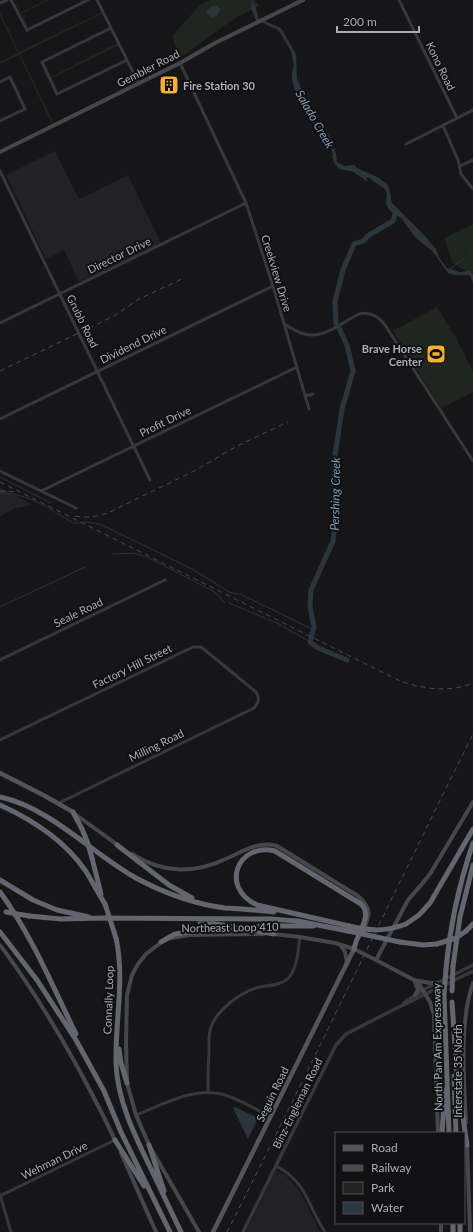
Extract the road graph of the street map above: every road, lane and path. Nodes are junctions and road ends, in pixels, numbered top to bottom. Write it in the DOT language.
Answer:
graph roads {
  1 [pos="7,0"];
  2 [pos="12,0"];
  3 [pos="88,0"];
  4 [pos="97,0"];
  5 [pos="303,0"];
  6 [pos="399,0"];
  7 [pos="0,3"];
  8 [pos="111,28"];
  9 [pos="126,60"];
  10 [pos="180,63"];
  11 [pos="0,82"];
  12 [pos="138,84"];
  13 [pos="473,110"];
  14 [pos="457,118"];
  15 [pos="0,122"];
  16 [pos="443,126"];
  17 [pos="406,144"];
  18 [pos="0,152"];
  19 [pos="473,160"];
  20 [pos="460,166"];
  21 [pos="0,170"];
  22 [pos="473,189"];
  23 [pos="246,203"];
  24 [pos="273,286"];
  25 [pos="60,294"];
  26 [pos="0,323"];
  27 [pos="284,324"];
  28 [pos="297,366"];
  29 [pos="97,372"];
  30 [pos="313,394"];
  31 [pos="305,396"];
  32 [pos="309,409"];
  33 [pos="0,419"];
  34 [pos="133,446"];
  35 [pos="473,461"];
  36 [pos="0,471"];
  37 [pos="150,480"];
  38 [pos="41,491"];
  39 [pos="76,508"];
  40 [pos="165,580"];
  41 [pos="0,660"];
  42 [pos="259,701"];
  43 [pos="0,740"];
  44 [pos="0,773"];
  45 [pos="0,797"];
  46 [pos="473,802"];
  47 [pos="59,803"];
  48 [pos="0,806"];
  49 [pos="73,812"];
  50 [pos="473,829"];
  51 [pos="473,843"];
  52 [pos="117,845"];
  53 [pos="473,865"];
  54 [pos="0,880"];
  55 [pos="0,892"];
  56 [pos="104,904"];
  57 [pos="204,904"];
  58 [pos="0,910"];
  59 [pos="295,914"];
  60 [pos="103,918"];
  61 [pos="182,919"];
  62 [pos="473,924"];
  63 [pos="330,927"];
  64 [pos="349,929"];
  65 [pos="0,932"];
  66 [pos="274,934"];
  67 [pos="300,937"];
  68 [pos="161,942"];
  69 [pos="339,944"];
  70 [pos="0,945"];
  71 [pos="354,950"];
  72 [pos="376,960"];
  73 [pos="347,964"];
  74 [pos="473,965"];
  75 [pos="473,971"];
  76 [pos="414,980"];
  77 [pos="437,983"];
  78 [pos="473,983"];
  79 [pos="423,990"];
  80 [pos="473,992"];
  81 [pos="426,994"];
  82 [pos="415,995"];
  83 [pos="452,1002"];
  84 [pos="395,1009"];
  85 [pos="466,1010"];
  86 [pos="117,1033"];
  87 [pos="446,1064"];
  88 [pos="126,1083"];
  89 [pos="104,1091"];
  90 [pos="208,1092"];
  91 [pos="136,1115"];
  92 [pos="271,1117"];
  93 [pos="438,1132"];
  94 [pos="442,1132"];
  95 [pos="449,1132"];
  96 [pos="456,1132"];
  97 [pos="115,1140"];
  98 [pos="148,1145"];
  99 [pos="467,1145"];
  100 [pos="276,1166"];
  101 [pos="0,1196"];
  102 [pos="157,1208"];
  103 [pos="173,1214"];
  104 [pos="11,1232"];
  105 [pos="156,1232"];
  106 [pos="170,1232"];
  107 [pos="181,1232"];
  108 [pos="199,1232"];
  109 [pos="213,1232"];
  110 [pos="243,1232"];
  111 [pos="325,1232"];
  112 [pos="470,1232"];
  1 -- 7 [label="street"];
  2 -- 3 [label="street"];
  4 -- 8 [label="street"];
  5 -- 10 [label="main road, Gembler Road"];
  6 -- 14 [label="street, Kono Road"];
  8 -- 9 [label="street"];
  8 -- 9 [label="street"];
  9 -- 12 [label="street"];
  10 -- 12 [label="main road, Gembler Road"];
  10 -- 23 [label="street, Creekview Drive"];
  11 -- 15 [label="street"];
  12 -- 18 [label="main road, Gembler Road"];
  13 -- 14 [label="street"];
  14 -- 16 [label="street"];
  16 -- 17 [label="street"];
  16 -- 20 [label="street"];
  19 -- 20 [label="street"];
  20 -- 22 [label="street"];
  21 -- 25 [label="street, Grubb Road"];
  23 -- 24 [label="street, Creekview Drive"];
  23 -- 25 [label="street, Director Drive"];
  24 -- 27 [label="street, Creekview Drive"];
  24 -- 29 [label="street, Dividend Drive"];
  25 -- 26 [label="street, Director Drive"];
  25 -- 29 [label="street, Grubb Road"];
  27 -- 28 [label="street"];
  27 -- 35 [label="street, Creekview Drive"];
  28 -- 31 [label="street"];
  28 -- 34 [label="street, Profit Drive"];
  29 -- 33 [label="street, Dividend Drive"];
  29 -- 34 [label="street, Grubb Road"];
  30 -- 31 [label="street"];
  31 -- 32 [label="street"];
  34 -- 37 [label="street, Grubb Road"];
  34 -- 38 [label="street, Profit Drive"];
  36 -- 38 [label="street"];
  38 -- 39 [label="street"];
  40 -- 41 [label="street, Seale Road"];
  42 -- 43 [label="street, Factory Hill Street"];
  42 -- 47 [label="street, Milling Road"];
  44 -- 47 [label="main road"];
  45 -- 57 [label="highway"];
  46 -- 72 [label="main road"];
  47 -- 49 [label="main road"];
  48 -- 56 [label="highway, Connally Loop"];
  49 -- 52 [label="main road"];
  49 -- 56 [label="highway, bridge"];
  50 -- 64 [label="highway, bridge"];
  51 -- 87 [label="highway, North Pan Am Expressway, bridge"];
  52 -- 57 [label="highway"];
  52 -- 71 [label="main road"];
  53 -- 83 [label="highway, North Pan Am Expressway, bridge"];
  54 -- 60 [label="highway"];
  55 -- 89 [label="highway"];
  56 -- 86 [label="highway, Connally Loop, bridge"];
  57 -- 59 [label="highway"];
  58 -- 60 [label="highway, bridge"];
  59 -- 64 [label="highway"];
  59 -- 71 [label="highway"];
  60 -- 61 [label="highway"];
  61 -- 63 [label="highway"];
  61 -- 66 [label="highway"];
  62 -- 64 [label="highway, bridge"];
  63 -- 64 [label="highway"];
  63 -- 68 [label="highway, bridge"];
  65 -- 89 [label="highway"];
  66 -- 67 [label="main road, Northeast Loop 410"];
  66 -- 68 [label="main road, Northeast Loop 410"];
  67 -- 69 [label="main road, Northeast Loop 410"];
  67 -- 90 [label="street"];
  68 -- 88 [label="main road, Northeast Loop 410"];
  69 -- 71 [label="main road, Northeast Loop 410"];
  69 -- 73 [label="main road"];
  70 -- 97 [label="main road"];
  71 -- 72 [label="main road, Northeast Loop 410"];
  71 -- 73 [label="main road, Seguin Road"];
  72 -- 76 [label="main road, Northeast Loop 410"];
  73 -- 92 [label="main road, Seguin Road"];
  74 -- 77 [label="street, Binz-Engleman Road"];
  75 -- 81 [label="street, Binz-Engleman Road"];
  76 -- 77 [label="main road"];
  76 -- 79 [label="main road, Northeast Loop 410"];
  76 -- 82 [label="main road"];
  77 -- 79 [label="street, Binz-Engleman Road"];
  78 -- 85 [label="main road, Interstate 35 North"];
  79 -- 81 [label="main road, Northeast Loop 410"];
  79 -- 82 [label="street, Binz-Engleman Road"];
  80 -- 85 [label="main road"];
  81 -- 84 [label="street, Binz-Engleman Road"];
  81 -- 93 [label="main road, Interstate 35 North"];
  82 -- 84 [label="street, Binz-Engleman Road"];
  83 -- 96 [label="highway, North Pan Am Expressway"];
  83 -- 99 [label="highway"];
  84 -- 100 [label="street, Binz-Engleman Road"];
  85 -- 99 [label="main road, Interstate 35 North"];
  86 -- 88 [label="highway"];
  86 -- 103 [label="highway, Connally Loop"];
  87 -- 94 [label="highway"];
  87 -- 95 [label="highway, North Pan Am Expressway"];
  88 -- 91 [label="main road, Northeast Loop 410"];
  89 -- 102 [label="highway"];
  90 -- 91 [label="street"];
  90 -- 92 [label="street"];
  91 -- 98 [label="main road, Northeast Loop 410"];
  92 -- 109 [label="main road, Seguin Road"];
  97 -- 101 [label="street, Wehman Drive"];
  97 -- 102 [label="highway"];
  97 -- 105 [label="main road"];
  98 -- 103 [label="highway"];
  98 -- 108 [label="main road, Northeast Loop 410"];
  99 -- 112 [label="main road, Interstate 35 North"];
  100 -- 110 [label="street, Binz-Engleman Road"];
  100 -- 111 [label="street"];
  101 -- 104 [label="street"];
  102 -- 106 [label="highway"];
  103 -- 107 [label="highway, Connally Loop"];
}
